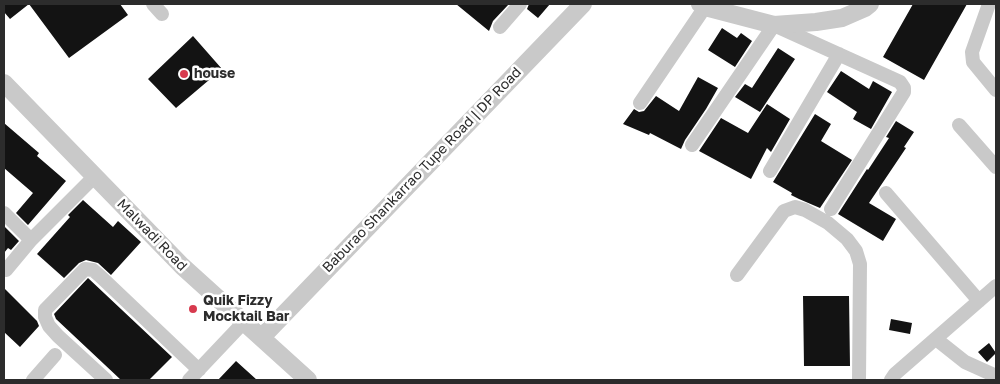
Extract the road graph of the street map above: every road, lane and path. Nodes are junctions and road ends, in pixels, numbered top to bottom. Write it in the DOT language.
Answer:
graph roads {
  1 [pos="520,4"];
  2 [pos="583,4"];
  3 [pos="870,4"];
  4 [pos="989,4"];
  5 [pos="702,5"];
  6 [pos="774,25"];
  7 [pos="500,27"];
  8 [pos="839,54"];
  9 [pos="4,83"];
  10 [pos="996,90"];
  11 [pos="640,103"];
  12 [pos="959,125"];
  13 [pos="692,145"];
  14 [pos="996,167"];
  15 [pos="770,170"];
  16 [pos="95,176"];
  17 [pos="886,193"];
  18 [pos="831,209"];
  19 [pos="4,213"];
  20 [pos="31,240"];
  21 [pos="6,270"];
  22 [pos="737,275"];
  23 [pos="996,286"];
  24 [pos="979,301"];
  25 [pos="243,323"];
  26 [pos="262,337"];
  27 [pos="936,339"];
  28 [pos="55,355"];
  29 [pos="194,375"];
  30 [pos="996,376"];
  31 [pos="33,380"];
  32 [pos="106,380"];
  33 [pos="308,380"];
  34 [pos="859,380"];
  35 [pos="891,380"];
  1 -- 7 [label="street"];
  2 -- 26 [label="street, Baburao Shankarrao Tupe Road | DP Road"];
  3 -- 6 [label="street"];
  4 -- 10 [label="street"];
  5 -- 6 [label="street"];
  5 -- 11 [label="street"];
  6 -- 8 [label="street"];
  6 -- 13 [label="street"];
  8 -- 15 [label="street"];
  8 -- 18 [label="street"];
  9 -- 16 [label="street, Malwadi Road"];
  12 -- 14 [label="street"];
  16 -- 20 [label="street"];
  16 -- 25 [label="street, Malwadi Road"];
  17 -- 24 [label="street"];
  19 -- 20 [label="street"];
  20 -- 21 [label="street"];
  22 -- 34 [label="street"];
  23 -- 24 [label="street"];
  24 -- 27 [label="street"];
  25 -- 26 [label="street, Malwadi Road"];
  25 -- 29 [label="street"];
  26 -- 33 [label="street, Malwadi Road"];
  27 -- 30 [label="street"];
  27 -- 35 [label="street"];
  28 -- 31 [label="street"];
  29 -- 32 [label="street"];
}
